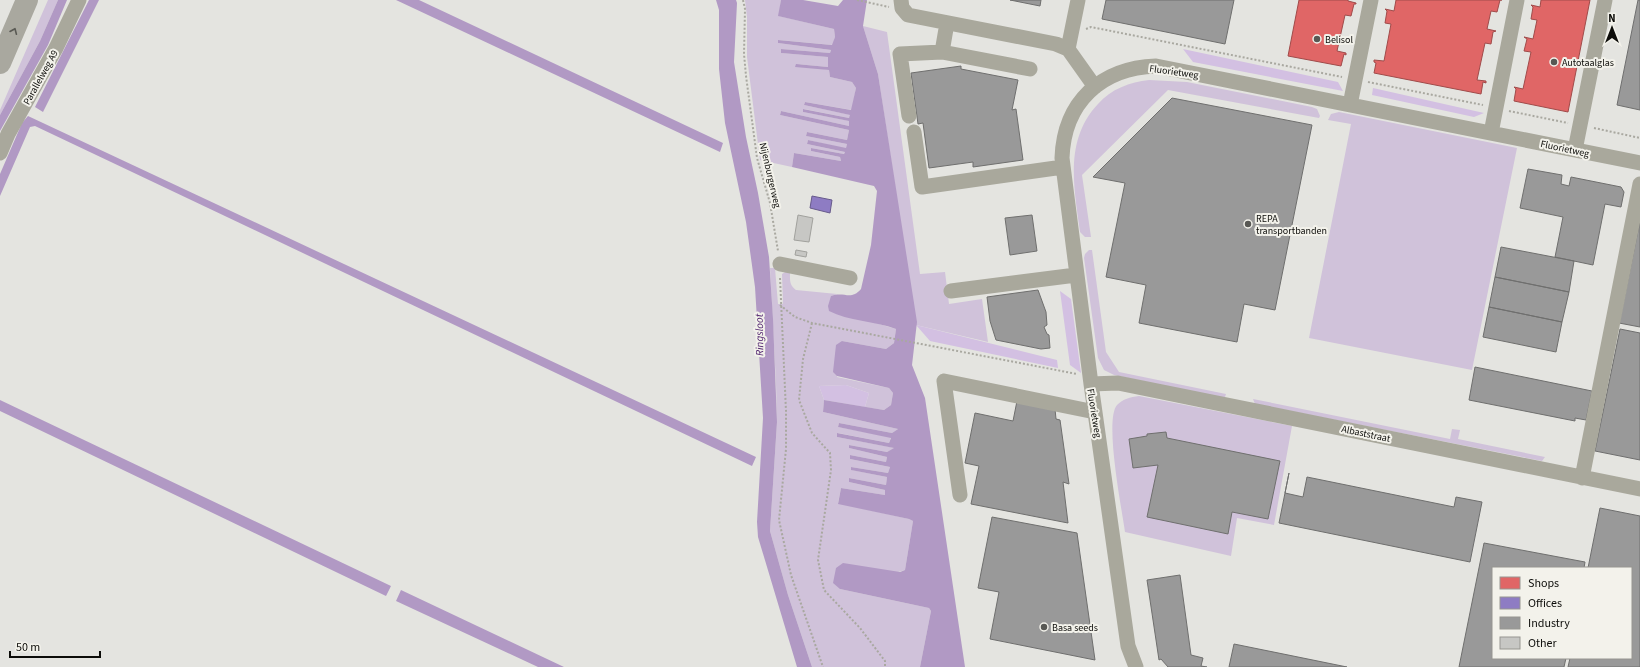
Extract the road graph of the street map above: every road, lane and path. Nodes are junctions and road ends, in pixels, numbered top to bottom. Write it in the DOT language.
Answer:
graph roads {
  1 [pos="27,0"];
  2 [pos="79,0"];
  3 [pos="743,0"];
  4 [pos="857,0"];
  5 [pos="901,0"];
  6 [pos="1078,0"];
  7 [pos="1372,0"];
  8 [pos="1517,0"];
  9 [pos="1605,0"];
  10 [pos="872,3"];
  11 [pos="947,23"];
  12 [pos="1072,28"];
  13 [pos="1068,49"];
  14 [pos="942,52"];
  15 [pos="0,63"];
  16 [pos="1030,69"];
  17 [pos="1356,80"];
  18 [pos="1095,87"];
  19 [pos="1350,105"];
  20 [pos="1496,108"];
  21 [pos="909,116"];
  22 [pos="1580,125"];
  23 [pos="914,132"];
  24 [pos="1491,133"];
  25 [pos="1640,138"];
  26 [pos="1575,150"];
  27 [pos="0,153"];
  28 [pos="1640,163"];
  29 [pos="1063,167"];
  30 [pos="1640,184"];
  31 [pos="780,264"];
  32 [pos="1076,275"];
  33 [pos="850,278"];
  34 [pos="951,292"];
  35 [pos="780,305"];
  36 [pos="812,323"];
  37 [pos="1090,380"];
  38 [pos="1095,412"];
  39 [pos="1582,478"];
  40 [pos="1640,489"];
  41 [pos="960,495"];
  42 [pos="1128,646"];
  43 [pos="823,667"];
  44 [pos="885,667"];
  45 [pos="1127,667"];
  46 [pos="1136,667"];
  15 -- 1 [label="highway, one-way"];
  2 -- 27 [label="street, Parallelweg A9"];
  3 -- 31 [label="path, Nijenburgerweg"];
  4 -- 10 [label="path"];
  5 -- 11 [label="street"];
  6 -- 12 [label="street"];
  7 -- 17 [label="street"];
  8 -- 20 [label="street"];
  9 -- 22 [label="street"];
  11 -- 13 [label="street"];
  11 -- 14 [label="street"];
  12 -- 13 [label="street"];
  12 -- 17 [label="path"];
  13 -- 18 [label="street"];
  14 -- 16 [label="street"];
  14 -- 21 [label="street"];
  17 -- 19 [label="street"];
  17 -- 20 [label="path"];
  18 -- 19 [label="street, Fluorietweg"];
  18 -- 29 [label="street, Fluorietweg"];
  19 -- 24 [label="street, Fluorietweg"];
  20 -- 22 [label="path"];
  20 -- 24 [label="street"];
  22 -- 25 [label="path"];
  22 -- 26 [label="street"];
  23 -- 29 [label="street"];
  24 -- 26 [label="street, Fluorietweg"];
  26 -- 28 [label="street, Fluorietweg"];
  29 -- 32 [label="street, Fluorietweg"];
  30 -- 39 [label="street"];
  31 -- 33 [label="street"];
  31 -- 35 [label="path, Nijenburgerweg"];
  32 -- 34 [label="street"];
  32 -- 37 [label="street, Fluorietweg"];
  35 -- 36 [label="path"];
  35 -- 43 [label="path, Nijenburgerweg"];
  36 -- 37 [label="path"];
  36 -- 44 [label="path"];
  37 -- 38 [label="street, Fluorietweg"];
  37 -- 39 [label="street, Albaststraat"];
  38 -- 41 [label="street"];
  38 -- 42 [label="street, Fluorietweg"];
  39 -- 40 [label="street, Albaststraat"];
  42 -- 45 [label="street, Fluorietweg"];
  42 -- 46 [label="street, Fluorietweg"];
}
